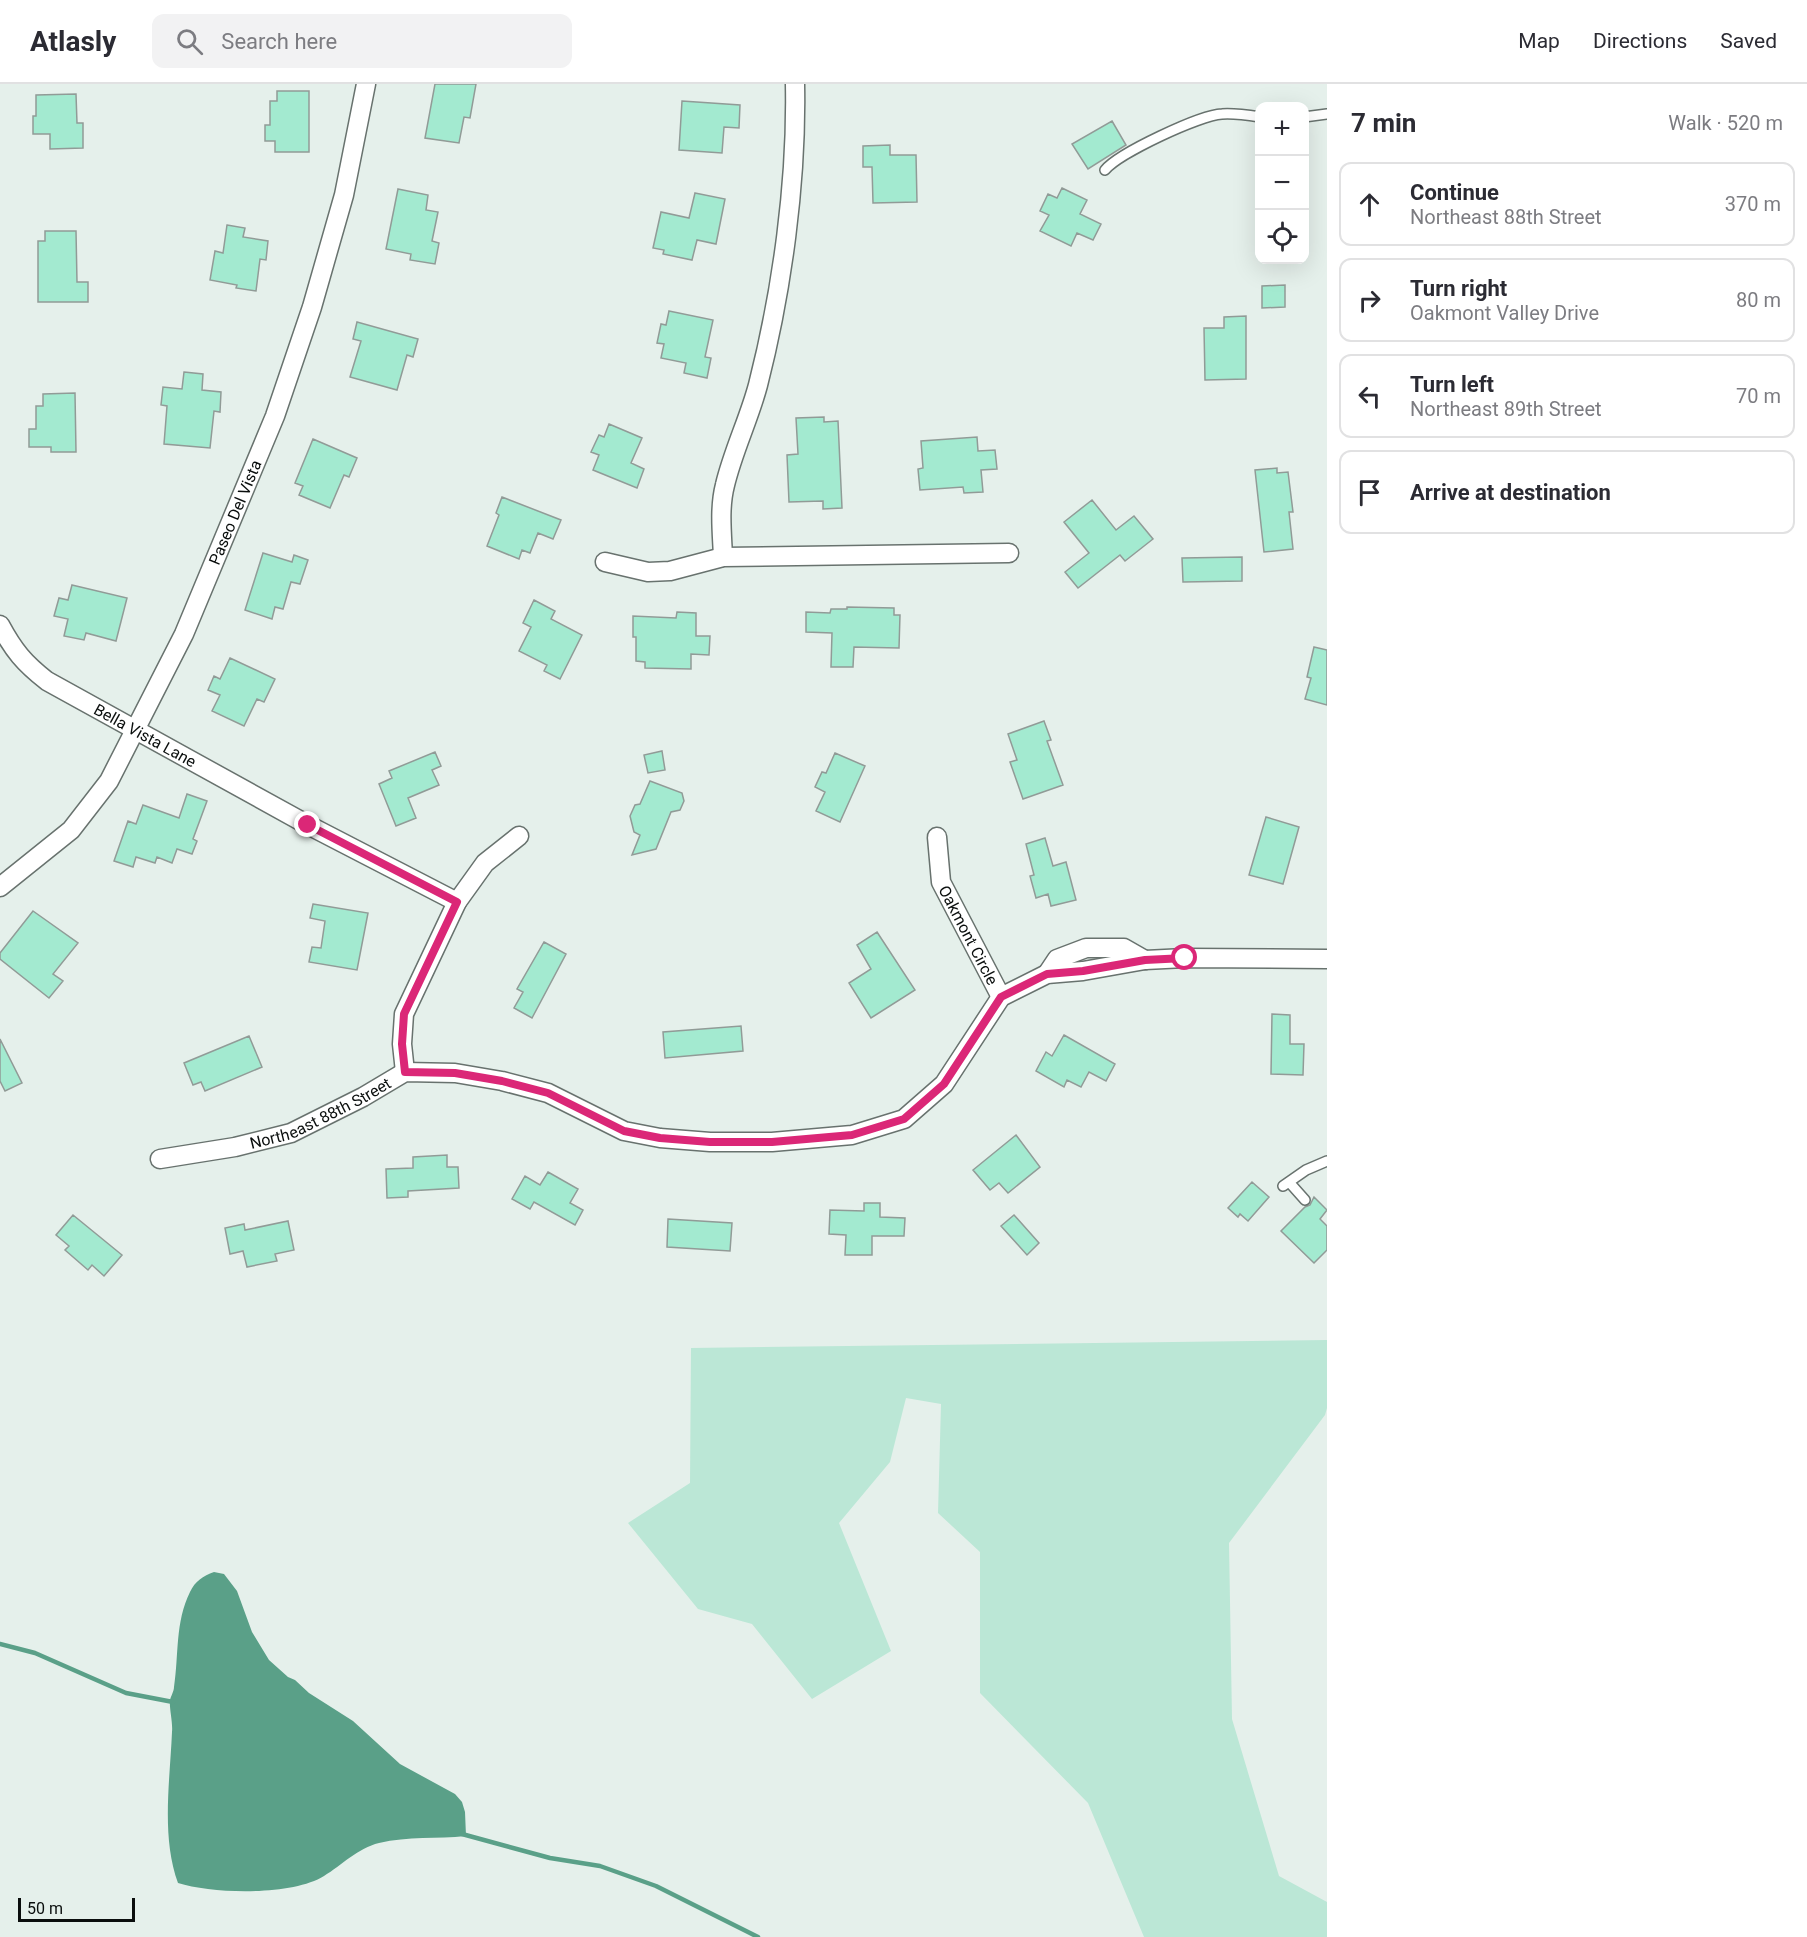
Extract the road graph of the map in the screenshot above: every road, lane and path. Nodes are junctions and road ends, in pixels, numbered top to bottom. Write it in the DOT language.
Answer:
graph roads {
  1 [pos="366,84"];
  2 [pos="795,84"];
  3 [pos="1327,114"];
  4 [pos="1309,116"];
  5 [pos="1255,117"];
  6 [pos="1105,170"];
  7 [pos="1009,553"];
  8 [pos="723,557"];
  9 [pos="604,562"];
  10 [pos="0,625"];
  11 [pos="135,731"];
  12 [pos="519,836"];
  13 [pos="937,837"];
  14 [pos="0,887"];
  15 [pos="457,902"];
  16 [pos="1327,959"];
  17 [pos="1001,997"];
  18 [pos="405,1072"];
  19 [pos="160,1159"];
  20 [pos="1327,1161"];
  21 [pos="1305,1200"];
  1 -- 11 [label="street, Paseo Del Vista"];
  2 -- 8 [label="street"];
  3 -- 4 [label="lane"];
  5 -- 6 [label="lane"];
  7 -- 8 [label="street"];
  8 -- 9 [label="street"];
  10 -- 11 [label="street, Bella Vista Lane"];
  11 -- 14 [label="street, Paseo Del Vista"];
  11 -- 15 [label="street, Bella Vista Lane"];
  12 -- 15 [label="street"];
  13 -- 17 [label="street, Oakmont Circle"];
  15 -- 18 [label="street"];
  16 -- 17 [label="street"];
  17 -- 18 [label="street, Northeast 88th Street"];
  18 -- 19 [label="street, Northeast 88th Street"];
  20 -- 21 [label="lane"];
}
